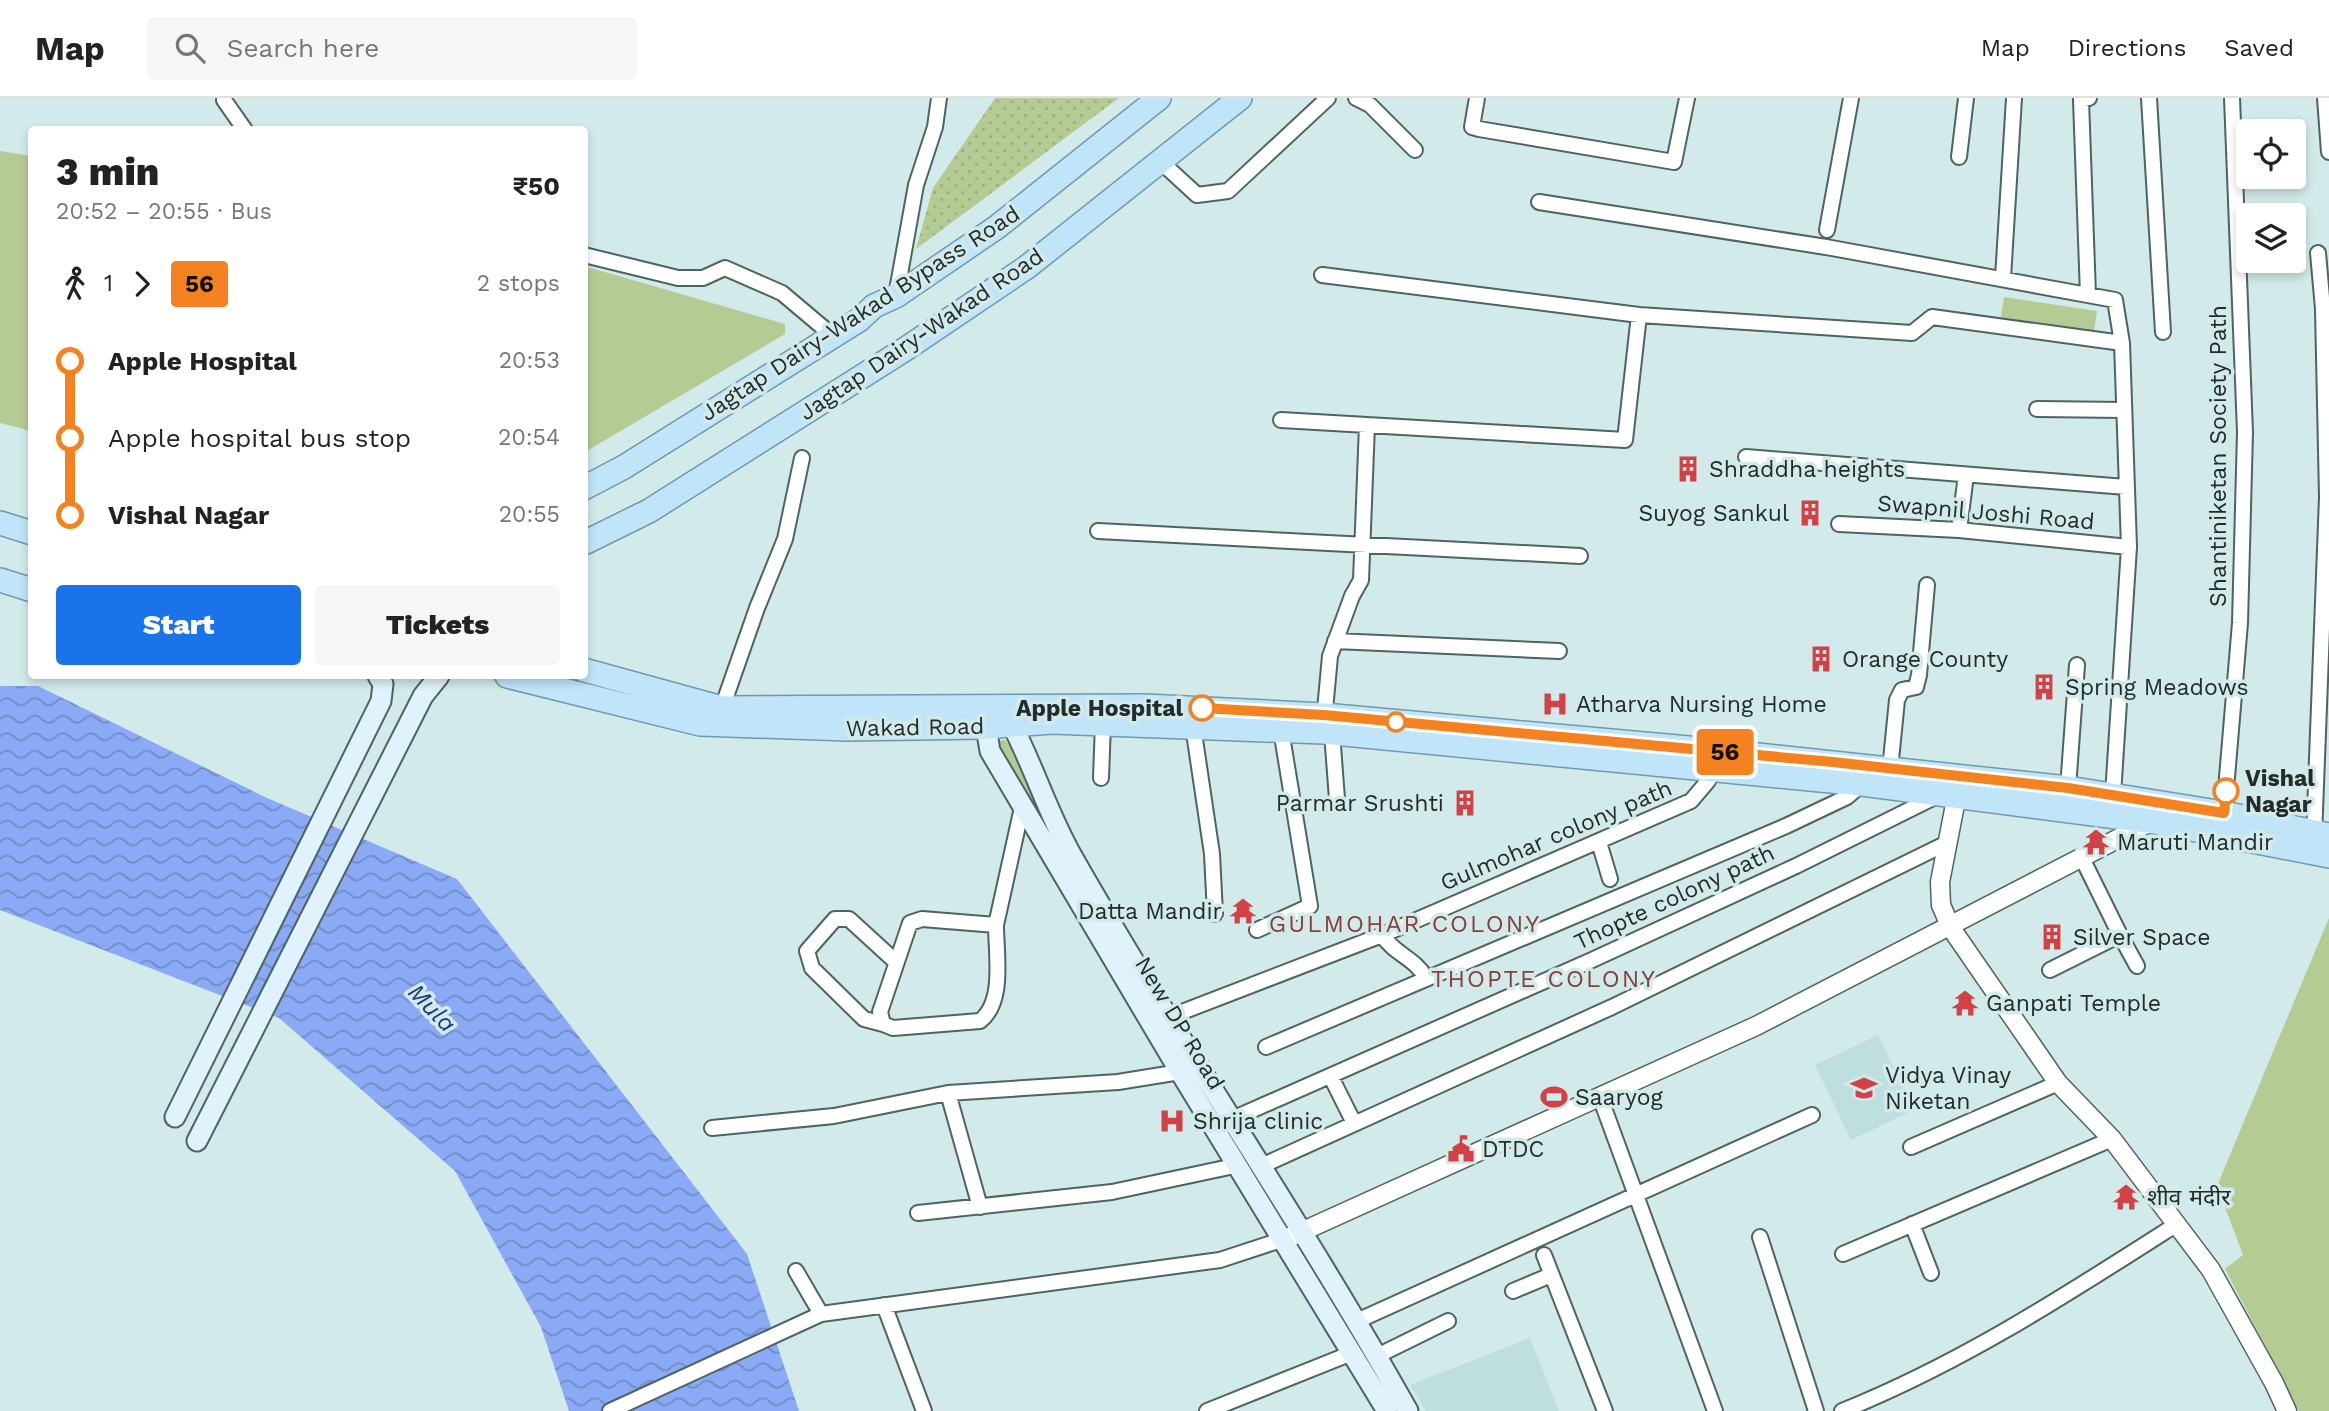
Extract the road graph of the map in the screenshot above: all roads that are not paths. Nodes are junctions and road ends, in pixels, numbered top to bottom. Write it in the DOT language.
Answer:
graph roads {
  1 [pos="939,98"];
  2 [pos="1159,98"];
  3 [pos="1240,98"];
  4 [pos="1328,98"];
  5 [pos="1356,98"];
  6 [pos="1477,98"];
  7 [pos="1687,98"];
  8 [pos="1851,98"];
  9 [pos="1966,98"];
  10 [pos="2014,98"];
  11 [pos="2090,98"];
  12 [pos="2149,98"];
  13 [pos="2232,98"];
  14 [pos="2325,98"];
  15 [pos="220,99"];
  16 [pos="242,126"];
  17 [pos="1415,150"];
  18 [pos="2329,152"];
  19 [pos="1959,157"];
  20 [pos="1160,161"];
  21 [pos="1539,202"];
  22 [pos="1827,230"];
  23 [pos="2318,253"];
  24 [pos="588,256"];
  25 [pos="1322,275"];
  26 [pos="2003,278"];
  27 [pos="2088,295"];
  28 [pos="896,296"];
  29 [pos="1639,314"];
  30 [pos="2163,332"];
  31 [pos="833,336"];
  32 [pos="2122,343"];
  33 [pos="2037,409"];
  34 [pos="2124,410"];
  35 [pos="1281,420"];
  36 [pos="1367,425"];
  37 [pos="1746,457"];
  38 [pos="802,458"];
  39 [pos="1966,475"];
  40 [pos="588,486"];
  41 [pos="2126,487"];
  42 [pos="0,523"];
  43 [pos="1839,524"];
  44 [pos="1959,530"];
  45 [pos="1098,531"];
  46 [pos="28,532"];
  47 [pos="588,542"];
  48 [pos="1364,545"];
  49 [pos="2129,547"];
  50 [pos="1580,556"];
  51 [pos="0,580"];
  52 [pos="1927,585"];
  53 [pos="28,589"];
  54 [pos="1335,641"];
  55 [pos="1559,651"];
  56 [pos="2077,664"];
  57 [pos="588,671"];
  58 [pos="380,679"];
  59 [pos="437,679"];
  60 [pos="519,679"];
  61 [pos="722,708"];
  62 [pos="997,717"];
  63 [pos="1103,723"];
  64 [pos="1193,726"];
  65 [pos="1326,727"];
  66 [pos="1281,730"];
  67 [pos="1712,770"];
  68 [pos="1890,770"];
  69 [pos="1101,778"];
  70 [pos="1863,784"];
  71 [pos="2068,788"];
  72 [pos="1952,789"];
  73 [pos="2113,795"];
  74 [pos="1337,799"];
  75 [pos="1023,803"];
  76 [pos="2158,813"];
  77 [pos="2224,813"];
  78 [pos="1598,842"];
  79 [pos="1949,842"];
  80 [pos="2321,844"];
  81 [pos="2083,860"];
  82 [pos="1610,879"];
  83 [pos="1215,914"];
  84 [pos="996,925"];
  85 [pos="1951,928"];
  86 [pos="1257,930"];
  87 [pos="1382,935"];
  88 [pos="2120,935"];
  89 [pos="896,962"];
  90 [pos="2137,966"];
  91 [pos="2050,970"];
  92 [pos="1426,978"];
  93 [pos="1169,1017"];
  94 [pos="883,1024"];
  95 [pos="1266,1047"];
  96 [pos="1180,1072"];
  97 [pos="1331,1077"];
  98 [pos="2057,1083"];
  99 [pos="948,1093"];
  100 [pos="1600,1097"];
  101 [pos="1812,1115"];
  102 [pos="175,1117"];
  103 [pos="1230,1120"];
  104 [pos="1354,1123"];
  105 [pos="712,1128"];
  106 [pos="2112,1139"];
  107 [pos="197,1141"];
  108 [pos="1911,1147"];
  109 [pos="1239,1165"];
  110 [pos="1259,1167"];
  111 [pos="1636,1192"];
  112 [pos="980,1207"];
  113 [pos="918,1213"];
  114 [pos="1912,1224"];
  115 [pos="2177,1224"];
  116 [pos="1292,1236"];
  117 [pos="1759,1237"];
  118 [pos="1843,1254"];
  119 [pos="1544,1255"];
  120 [pos="796,1271"];
  121 [pos="1931,1273"];
  122 [pos="1552,1275"];
  123 [pos="1513,1291"];
  124 [pos="884,1305"];
  125 [pos="821,1314"];
  126 [pos="1357,1321"];
  127 [pos="1448,1321"];
  128 [pos="1352,1353"];
  129 [pos="1377,1356"];
  130 [pos="610,1411"];
  131 [pos="924,1411"];
  132 [pos="1207,1411"];
  133 [pos="1387,1411"];
  134 [pos="1408,1411"];
  135 [pos="1605,1411"];
  136 [pos="1715,1411"];
  137 [pos="1816,1411"];
  138 [pos="1842,1411"];
  139 [pos="2287,1411"];
  1 -- 28 [label="street"];
  2 -- 28 [label="main road, Jagtap Dairy-Wakad Bypass Road"];
  3 -- 20 [label="main road, Jagtap Dairy-Wakad Road"];
  4 -- 20 [label="street"];
  5 -- 17 [label="street"];
  6 -- 7 [label="street"];
  8 -- 22 [label="street"];
  9 -- 19 [label="street"];
  10 -- 26 [label="street"];
  11 -- 27 [label="street"];
  12 -- 30 [label="street"];
  13 -- 77 [label="street, Shantiniketan Society Path"];
  14 -- 18 [label="street"];
  15 -- 16 [label="street"];
  20 -- 47 [label="main road, Jagtap Dairy-Wakad Road"];
  21 -- 26 [label="street"];
  23 -- 80 [label="street"];
  24 -- 31 [label="street"];
  25 -- 29 [label="street"];
  26 -- 27 [label="street"];
  27 -- 32 [label="street"];
  28 -- 31 [label="main road, Jagtap Dairy-Wakad Bypass Road"];
  29 -- 32 [label="street"];
  29 -- 36 [label="street"];
  31 -- 40 [label="main road, Jagtap Dairy-Wakad Bypass Road"];
  32 -- 34 [label="street"];
  33 -- 34 [label="street"];
  34 -- 41 [label="street"];
  35 -- 36 [label="street"];
  36 -- 48 [label="street"];
  37 -- 39 [label="street"];
  38 -- 61 [label="street"];
  39 -- 41 [label="street"];
  39 -- 44 [label="street"];
  41 -- 49 [label="street"];
  42 -- 46 [label="main road"];
  43 -- 44 [label="street, Swapnil Joshi Road"];
  44 -- 49 [label="street, Swapnil Joshi Road"];
  45 -- 48 [label="street"];
  48 -- 50 [label="street"];
  48 -- 54 [label="street"];
  49 -- 73 [label="street"];
  51 -- 53 [label="main road"];
  52 -- 68 [label="street"];
  54 -- 55 [label="street"];
  54 -- 65 [label="street"];
  56 -- 71 [label="street"];
  57 -- 61 [label="main road, Wakad Road"];
  58 -- 102 [label="main road"];
  59 -- 107 [label="main road"];
  60 -- 62 [label="main road, Wakad Road"];
  61 -- 62 [label="main road, Wakad Road"];
  62 -- 63 [label="main road, Wakad Road"];
  62 -- 65 [label="main road, Wakad Road"];
  62 -- 75 [label="main road, New DP Road"];
  62 -- 93 [label="main road, New DP Road"];
  63 -- 64 [label="main road, Wakad Road"];
  63 -- 69 [label="street"];
  64 -- 66 [label="main road, Wakad Road"];
  64 -- 83 [label="street"];
  65 -- 66 [label="main road, Wakad Road"];
  65 -- 67 [label="main road, Wakad Road"];
  65 -- 68 [label="main road, Wakad Road"];
  65 -- 74 [label="street"];
  66 -- 86 [label="street"];
  67 -- 70 [label="main road, Wakad Road"];
  67 -- 78 [label="street, Gulmohar colony path"];
  68 -- 72 [label="main road, Wakad Road"];
  70 -- 72 [label="main road, Wakad Road"];
  70 -- 92 [label="street"];
  71 -- 72 [label="main road, Wakad Road"];
  71 -- 73 [label="main road, Wakad Road"];
  72 -- 76 [label="main road, Wakad Road"];
  72 -- 79 [label="street"];
  72 -- 97 [label="street, Thopte colony path"];
  73 -- 76 [label="main road, Wakad Road"];
  75 -- 84 [label="street"];
  75 -- 96 [label="main road, New DP Road"];
  76 -- 77 [label="main road, Wakad Road"];
  76 -- 80 [label="main road, Wakad Road"];
  76 -- 81 [label="street"];
  77 -- 80 [label="main road, Wakad Road"];
  78 -- 82 [label="street"];
  78 -- 87 [label="street, Gulmohar colony path"];
  79 -- 85 [label="street"];
  79 -- 104 [label="street"];
  81 -- 85 [label="street"];
  81 -- 88 [label="street"];
  84 -- 89 [label="street"];
  84 -- 94 [label="street"];
  85 -- 98 [label="street"];
  85 -- 100 [label="street"];
  87 -- 92 [label="street"];
  87 -- 93 [label="street, Gulmohar colony path"];
  88 -- 90 [label="street"];
  88 -- 91 [label="street"];
  89 -- 94 [label="street"];
  89 -- 94 [label="street"];
  92 -- 95 [label="street"];
  93 -- 103 [label="main road, New DP Road"];
  96 -- 99 [label="street"];
  96 -- 109 [label="main road, New DP Road"];
  97 -- 103 [label="street, Thopte colony path"];
  97 -- 104 [label="street"];
  98 -- 106 [label="street"];
  98 -- 108 [label="street"];
  99 -- 105 [label="street"];
  99 -- 112 [label="street"];
  100 -- 111 [label="street"];
  100 -- 116 [label="street"];
  101 -- 111 [label="street"];
  103 -- 110 [label="main road, New DP Road"];
  104 -- 110 [label="street"];
  106 -- 114 [label="street"];
  106 -- 115 [label="street"];
  109 -- 112 [label="street"];
  109 -- 116 [label="main road, New DP Road"];
  110 -- 116 [label="main road, New DP Road"];
  111 -- 126 [label="street"];
  111 -- 136 [label="street"];
  112 -- 113 [label="street"];
  114 -- 118 [label="street"];
  114 -- 121 [label="street"];
  115 -- 138 [label="street"];
  115 -- 139 [label="street"];
  116 -- 124 [label="street"];
  116 -- 126 [label="main road, New DP Road"];
  116 -- 128 [label="main road, New DP Road"];
  117 -- 137 [label="street"];
  119 -- 122 [label="street"];
  120 -- 125 [label="street"];
  122 -- 123 [label="street"];
  122 -- 135 [label="street"];
  124 -- 125 [label="street"];
  124 -- 131 [label="street"];
  125 -- 130 [label="street"];
  126 -- 129 [label="main road, New DP Road"];
  127 -- 129 [label="street"];
  128 -- 132 [label="street"];
  128 -- 133 [label="main road, New DP Road"];
  129 -- 134 [label="main road, New DP Road"];
}
